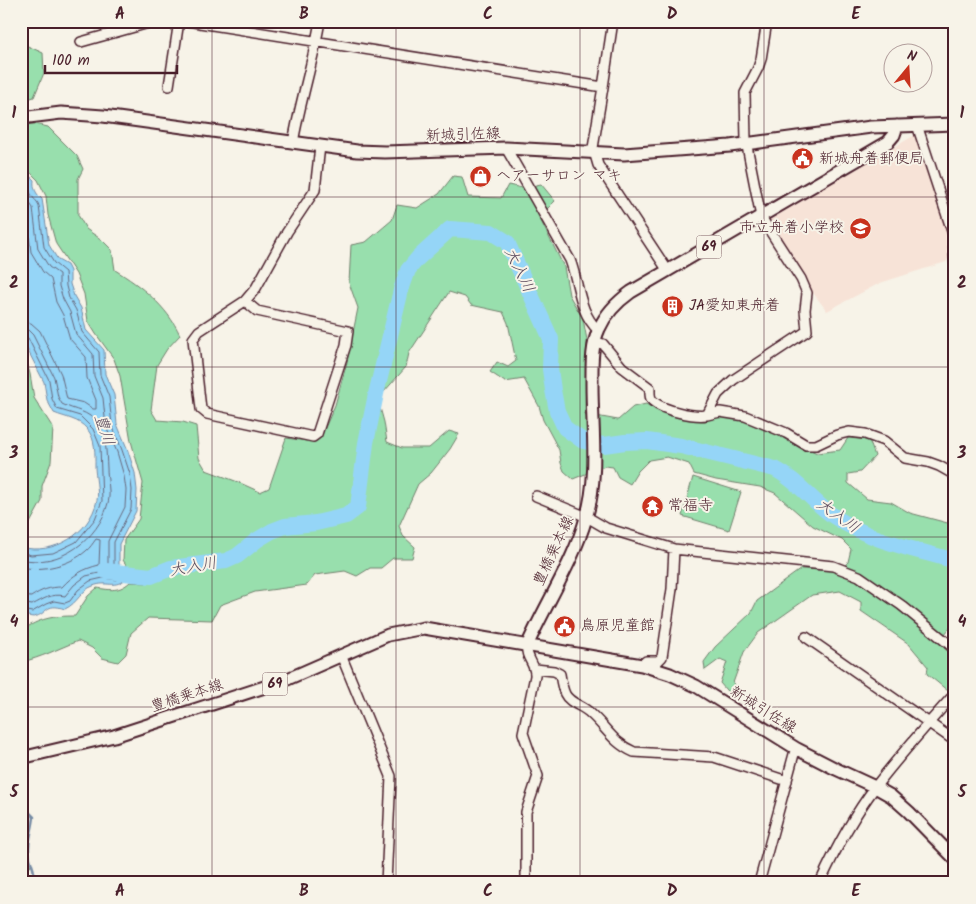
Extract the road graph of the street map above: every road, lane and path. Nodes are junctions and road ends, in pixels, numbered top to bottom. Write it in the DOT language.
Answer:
graph roads {
  1 [pos="156,21"];
  2 [pos="179,21"];
  3 [pos="187,21"];
  4 [pos="320,21"];
  5 [pos="613,21"];
  6 [pos="767,21"];
  7 [pos="316,41"];
  8 [pos="81,42"];
  9 [pos="169,86"];
  10 [pos="603,87"];
  11 [pos="26,116"];
  12 [pos="955,124"];
  13 [pos="917,125"];
  14 [pos="897,126"];
  15 [pos="294,143"];
  16 [pos="747,143"];
  17 [pos="320,146"];
  18 [pos="506,148"];
  19 [pos="594,152"];
  20 [pos="761,217"];
  21 [pos="955,265"];
  22 [pos="668,271"];
  23 [pos="245,301"];
  24 [pos="598,330"];
  25 [pos="594,342"];
  26 [pos="707,415"];
  27 [pos="955,476"];
  28 [pos="536,496"];
  29 [pos="587,517"];
  30 [pos="674,549"];
  31 [pos="806,637"];
  32 [pos="527,646"];
  33 [pos="955,650"];
  34 [pos="341,655"];
  35 [pos="642,665"];
  36 [pos="535,669"];
  37 [pos="955,697"];
  38 [pos="929,723"];
  39 [pos="955,741"];
  40 [pos="797,749"];
  41 [pos="21,758"];
  42 [pos="787,781"];
  43 [pos="875,787"];
  44 [pos="955,859"];
  45 [pos="386,883"];
  46 [pos="526,883"];
  47 [pos="759,883"];
  48 [pos="820,883"];
  1 -- 8 [label="street"];
  2 -- 9 [label="street"];
  3 -- 7 [label="street"];
  4 -- 7 [label="street"];
  5 -- 10 [label="street"];
  6 -- 16 [label="street"];
  7 -- 10 [label="street"];
  7 -- 15 [label="street"];
  10 -- 19 [label="street"];
  11 -- 15 [label="main road, 新城引佐線"];
  12 -- 13 [label="main road"];
  13 -- 14 [label="main road"];
  13 -- 21 [label="street"];
  14 -- 16 [label="main road, 新城引佐線"];
  14 -- 20 [label="main road, 豊橋乗本線 / 69"];
  15 -- 17 [label="main road, 新城引佐線"];
  16 -- 19 [label="main road, 新城引佐線"];
  16 -- 20 [label="street"];
  17 -- 18 [label="main road, 新城引佐線"];
  17 -- 23 [label="street"];
  18 -- 19 [label="main road, 新城引佐線"];
  18 -- 24 [label="street"];
  19 -- 22 [label="street"];
  20 -- 22 [label="main road, 豊橋乗本線 / 69"];
  20 -- 26 [label="street"];
  22 -- 24 [label="main road, 豊橋乗本線 / 69"];
  23 -- 23 [label="street"];
  24 -- 25 [label="main road, 豊橋乗本線 / 69"];
  25 -- 26 [label="street"];
  25 -- 29 [label="main road, 豊橋乗本線 / 69"];
  26 -- 27 [label="street"];
  28 -- 29 [label="street"];
  29 -- 30 [label="street"];
  29 -- 32 [label="main road, 豊橋乗本線 / 69"];
  30 -- 33 [label="street"];
  30 -- 35 [label="street"];
  31 -- 38 [label="street"];
  32 -- 34 [label="main road, 豊橋乗本線 / 69"];
  32 -- 35 [label="main road, 新城引佐線"];
  32 -- 36 [label="street"];
  34 -- 41 [label="main road, 豊橋乗本線 / 69"];
  34 -- 45 [label="street"];
  35 -- 40 [label="main road, 新城引佐線"];
  36 -- 42 [label="street"];
  36 -- 46 [label="street"];
  37 -- 38 [label="street"];
  38 -- 39 [label="street"];
  38 -- 43 [label="street"];
  40 -- 42 [label="street"];
  40 -- 43 [label="main road, 新城引佐線"];
  42 -- 47 [label="street"];
  43 -- 44 [label="main road, 新城引佐線"];
  43 -- 48 [label="street"];
}
